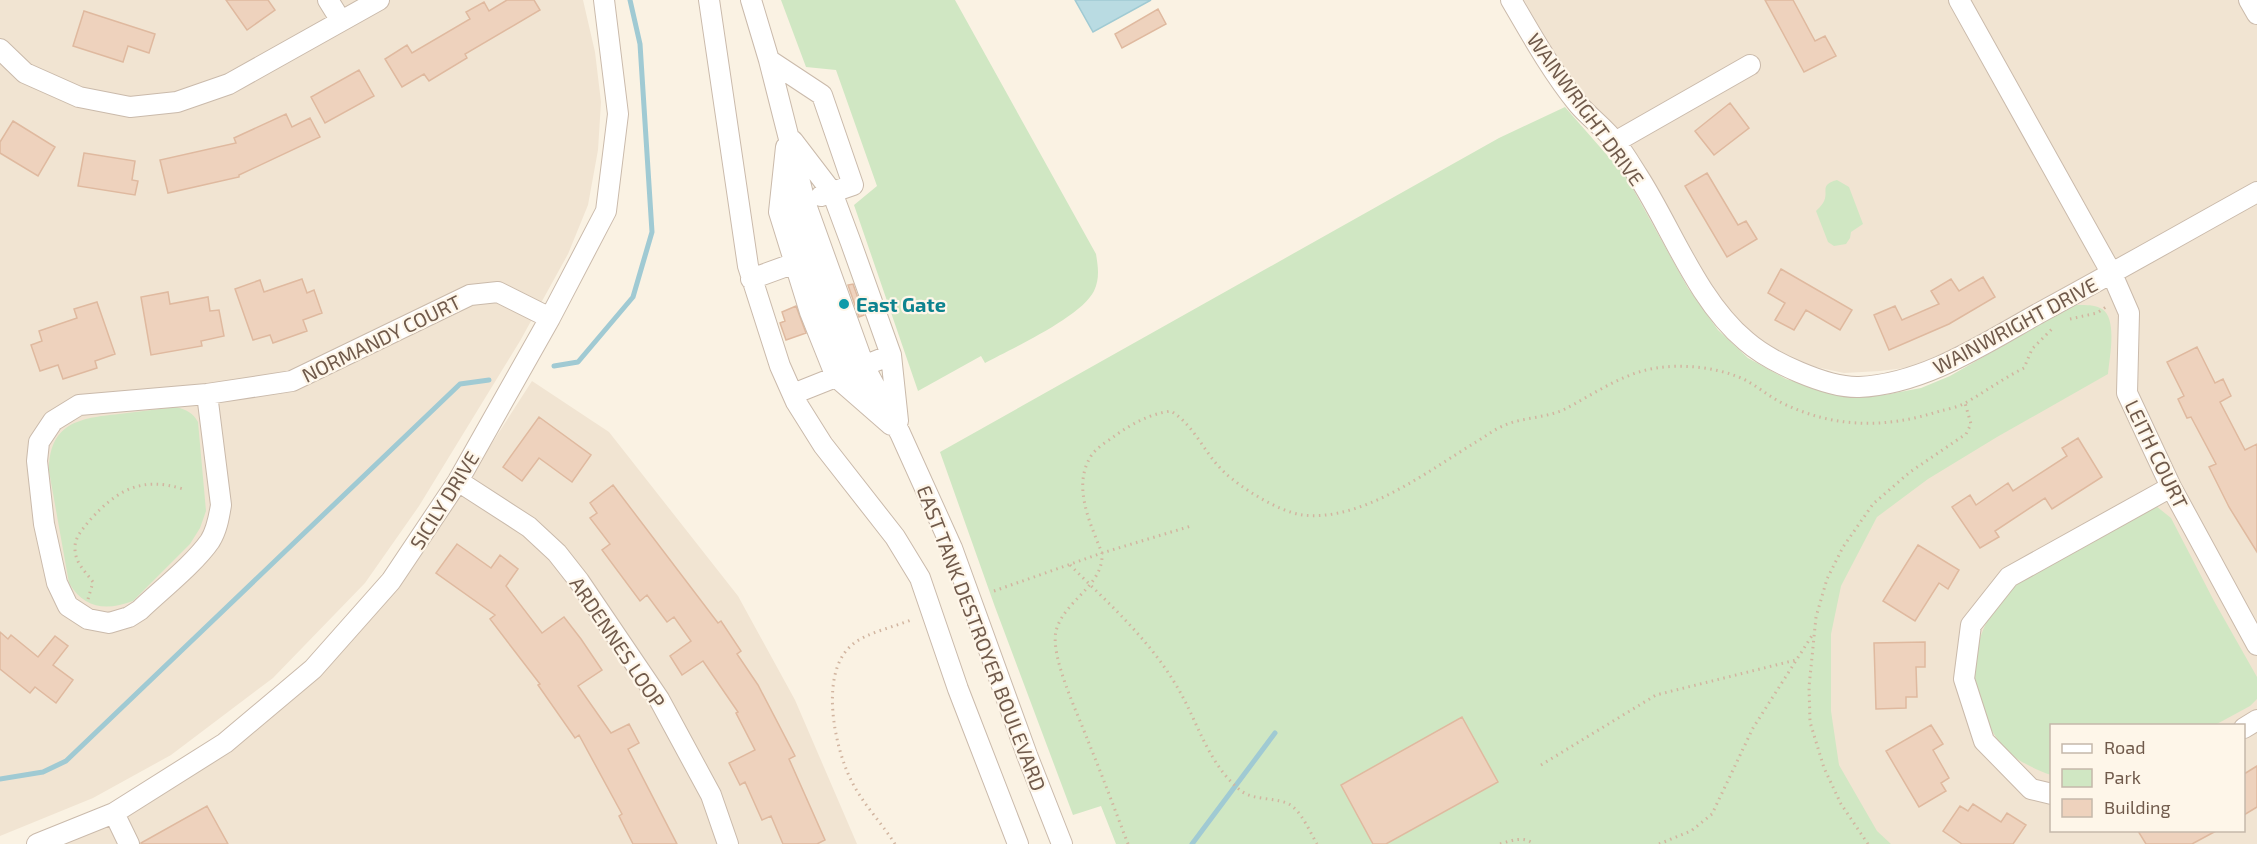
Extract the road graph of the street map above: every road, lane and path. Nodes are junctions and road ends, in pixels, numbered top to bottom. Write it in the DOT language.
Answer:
graph roads {
  1 [pos="328,0"];
  2 [pos="379,0"];
  3 [pos="604,0"];
  4 [pos="708,0"];
  5 [pos="751,0"];
  6 [pos="1511,0"];
  7 [pos="1959,0"];
  8 [pos="2249,0"];
  9 [pos="2257,14"];
  10 [pos="341,21"];
  11 [pos="0,49"];
  12 [pos="769,60"];
  13 [pos="1750,65"];
  14 [pos="788,134"];
  15 [pos="1616,142"];
  16 [pos="2257,192"];
  17 [pos="805,202"];
  18 [pos="823,253"];
  19 [pos="2112,274"];
  20 [pos="751,279"];
  21 [pos="2121,295"];
  22 [pos="550,318"];
  23 [pos="2062,320"];
  24 [pos="2055,326"];
  25 [pos="864,366"];
  26 [pos="207,394"];
  27 [pos="793,394"];
  28 [pos="1965,403"];
  29 [pos="900,433"];
  30 [pos="458,481"];
  31 [pos="2171,487"];
  32 [pos="183,489"];
  33 [pos="1191,526"];
  34 [pos="1102,553"];
  35 [pos="1070,565"];
  36 [pos="1090,585"];
  37 [pos="994,591"];
  38 [pos="78,613"];
  39 [pos="911,620"];
  40 [pos="1813,634"];
  41 [pos="2257,645"];
  42 [pos="1796,660"];
  43 [pos="1541,765"];
  44 [pos="2050,794"];
  45 [pos="114,813"];
  46 [pos="37,844"];
  47 [pos="129,844"];
  48 [pos="728,844"];
  49 [pos="895,844"];
  50 [pos="1018,844"];
  51 [pos="1062,844"];
  52 [pos="1128,844"];
  53 [pos="1317,844"];
  54 [pos="1500,844"];
  55 [pos="1534,844"];
  56 [pos="1659,844"];
  57 [pos="1868,844"];
  1 -- 10 [label="street"];
  2 -- 10 [label="street"];
  3 -- 22 [label="street, SICILY DRIVE"];
  4 -- 20 [label="street, EAST TANK DESTROYER BOULEVARD"];
  5 -- 12 [label="street"];
  6 -- 15 [label="street, WAINWRIGHT DRIVE"];
  7 -- 19 [label="street, LEITH COURT"];
  8 -- 9 [label="street"];
  10 -- 11 [label="street"];
  12 -- 14 [label="street"];
  12 -- 17 [label="street"];
  13 -- 15 [label="street"];
  14 -- 17 [label="street"];
  14 -- 17 [label="street"];
  14 -- 17 [label="street"];
  15 -- 19 [label="street, WAINWRIGHT DRIVE"];
  16 -- 19 [label="street, WAINWRIGHT DRIVE"];
  17 -- 18 [label="street"];
  17 -- 18 [label="street"];
  17 -- 18 [label="street"];
  18 -- 20 [label="street"];
  18 -- 25 [label="street"];
  18 -- 25 [label="street"];
  18 -- 25 [label="street"];
  19 -- 21 [label="street, LEITH COURT"];
  20 -- 27 [label="street, EAST TANK DESTROYER BOULEVARD"];
  21 -- 23 [label="path"];
  21 -- 31 [label="street, LEITH COURT"];
  22 -- 26 [label="street, NORMANDY COURT"];
  22 -- 30 [label="street, SICILY DRIVE"];
  24 -- 28 [label="path"];
  25 -- 27 [label="street"];
  25 -- 29 [label="street"];
  25 -- 29 [label="street"];
  25 -- 29 [label="street"];
  26 -- 38 [label="street"];
  26 -- 38 [label="street, NORMANDY COURT"];
  27 -- 50 [label="street, EAST TANK DESTROYER BOULEVARD"];
  28 -- 34 [label="path"];
  28 -- 40 [label="path"];
  29 -- 51 [label="street, EAST TANK DESTROYER BOULEVARD"];
  30 -- 45 [label="street, SICILY DRIVE"];
  30 -- 48 [label="street, ARDENNES LOOP"];
  31 -- 41 [label="street, LEITH COURT"];
  31 -- 44 [label="street"];
  32 -- 38 [label="path"];
  33 -- 34 [label="path"];
  34 -- 35 [label="path"];
  34 -- 36 [label="path"];
  35 -- 36 [label="path"];
  35 -- 37 [label="path"];
  36 -- 52 [label="path"];
  36 -- 53 [label="path"];
  39 -- 49 [label="path"];
  40 -- 42 [label="path"];
  40 -- 57 [label="path"];
  42 -- 43 [label="path"];
  42 -- 56 [label="path"];
  45 -- 46 [label="street, SICILY DRIVE"];
  45 -- 47 [label="street"];
  54 -- 55 [label="path"];
}
